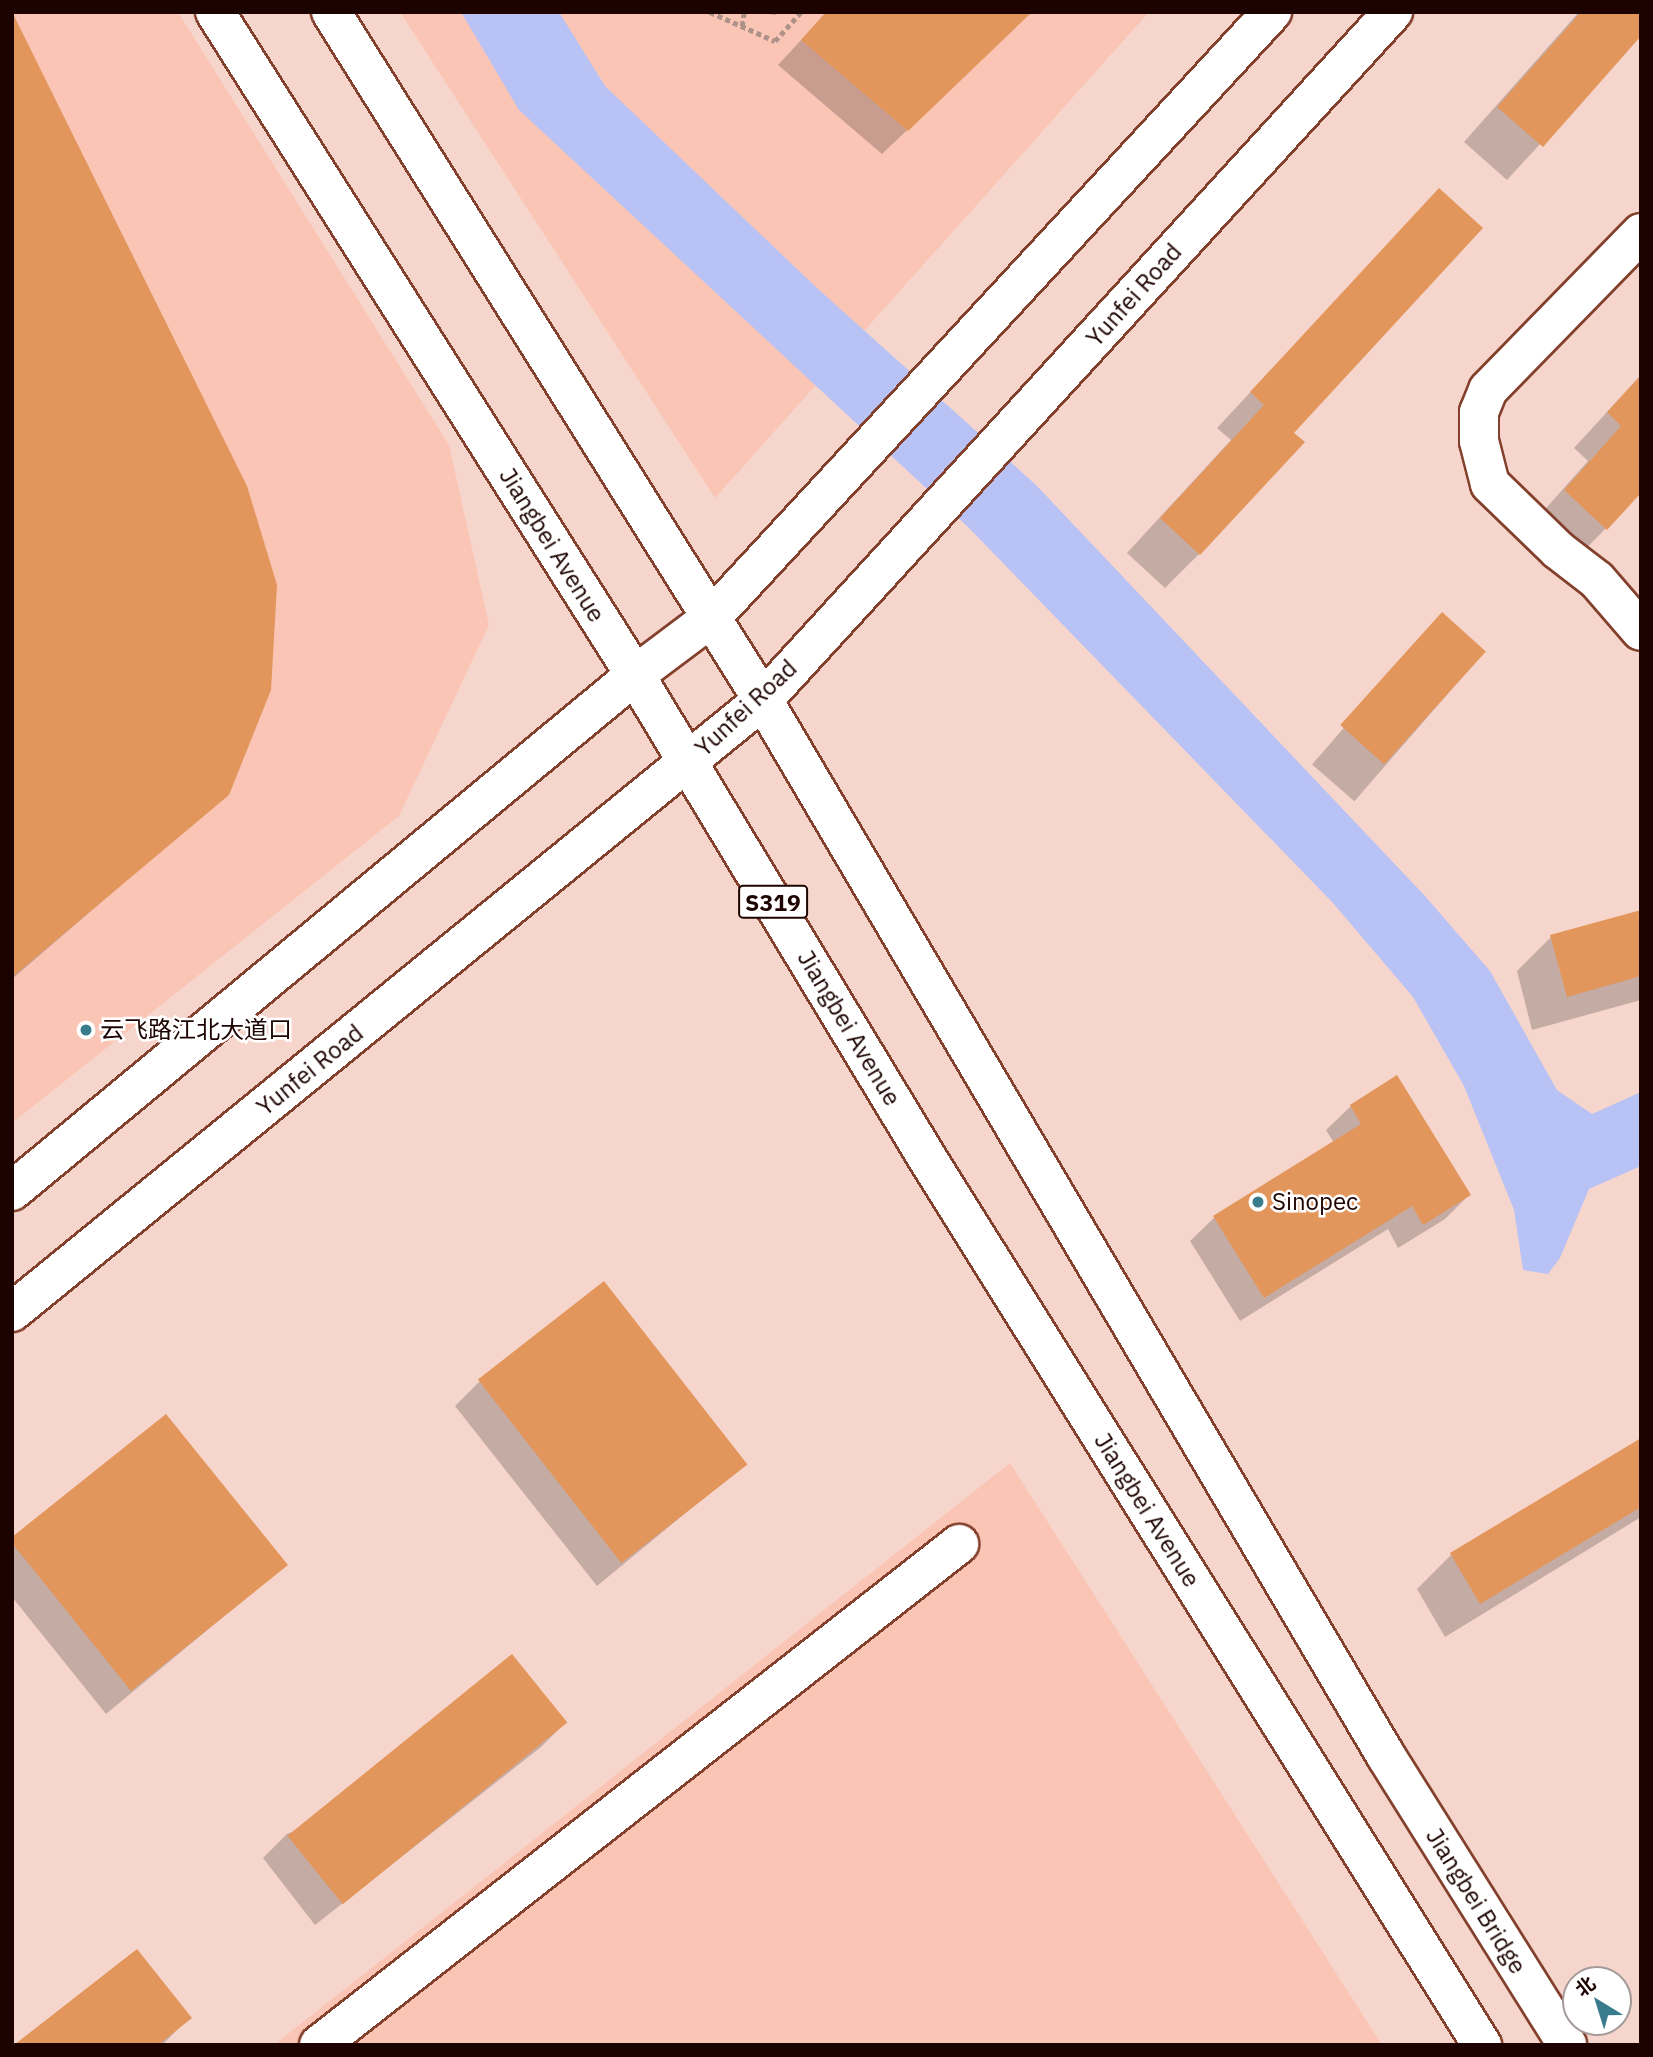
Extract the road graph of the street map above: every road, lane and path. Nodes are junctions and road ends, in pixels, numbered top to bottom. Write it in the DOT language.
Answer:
graph roads {
  1 [pos="215,12"];
  2 [pos="331,12"];
  3 [pos="710,12"];
  4 [pos="744,12"];
  5 [pos="802,12"];
  6 [pos="1272,12"];
  7 [pos="1393,12"];
  8 [pos="742,26"];
  9 [pos="1641,233"];
  10 [pos="711,618"];
  11 [pos="1641,631"];
  12 [pos="635,675"];
  13 [pos="763,700"];
  14 [pos="688,762"];
  15 [pos="12,1191"];
  16 [pos="12,1312"];
  17 [pos="959,1544"];
  18 [pos="319,2045"];
  19 [pos="1482,2045"];
  20 [pos="1567,2045"];
  1 -- 12 [label="main road, Jiangbei Avenue / S319"];
  2 -- 10 [label="main road"];
  3 -- 8 [label="path"];
  4 -- 8 [label="path"];
  5 -- 8 [label="path"];
  6 -- 10 [label="main road"];
  7 -- 13 [label="main road, Yunfei Road"];
  9 -- 11 [label="main road"];
  10 -- 12 [label="main road"];
  10 -- 13 [label="main road"];
  12 -- 14 [label="main road, Jiangbei Avenue / S319"];
  12 -- 15 [label="main road"];
  13 -- 14 [label="main road, Yunfei Road"];
  13 -- 20 [label="main road, Jiangbei Bridge"];
  14 -- 16 [label="main road, Yunfei Road"];
  14 -- 19 [label="main road, Jiangbei Avenue / S319"];
  17 -- 18 [label="main road"];
}
